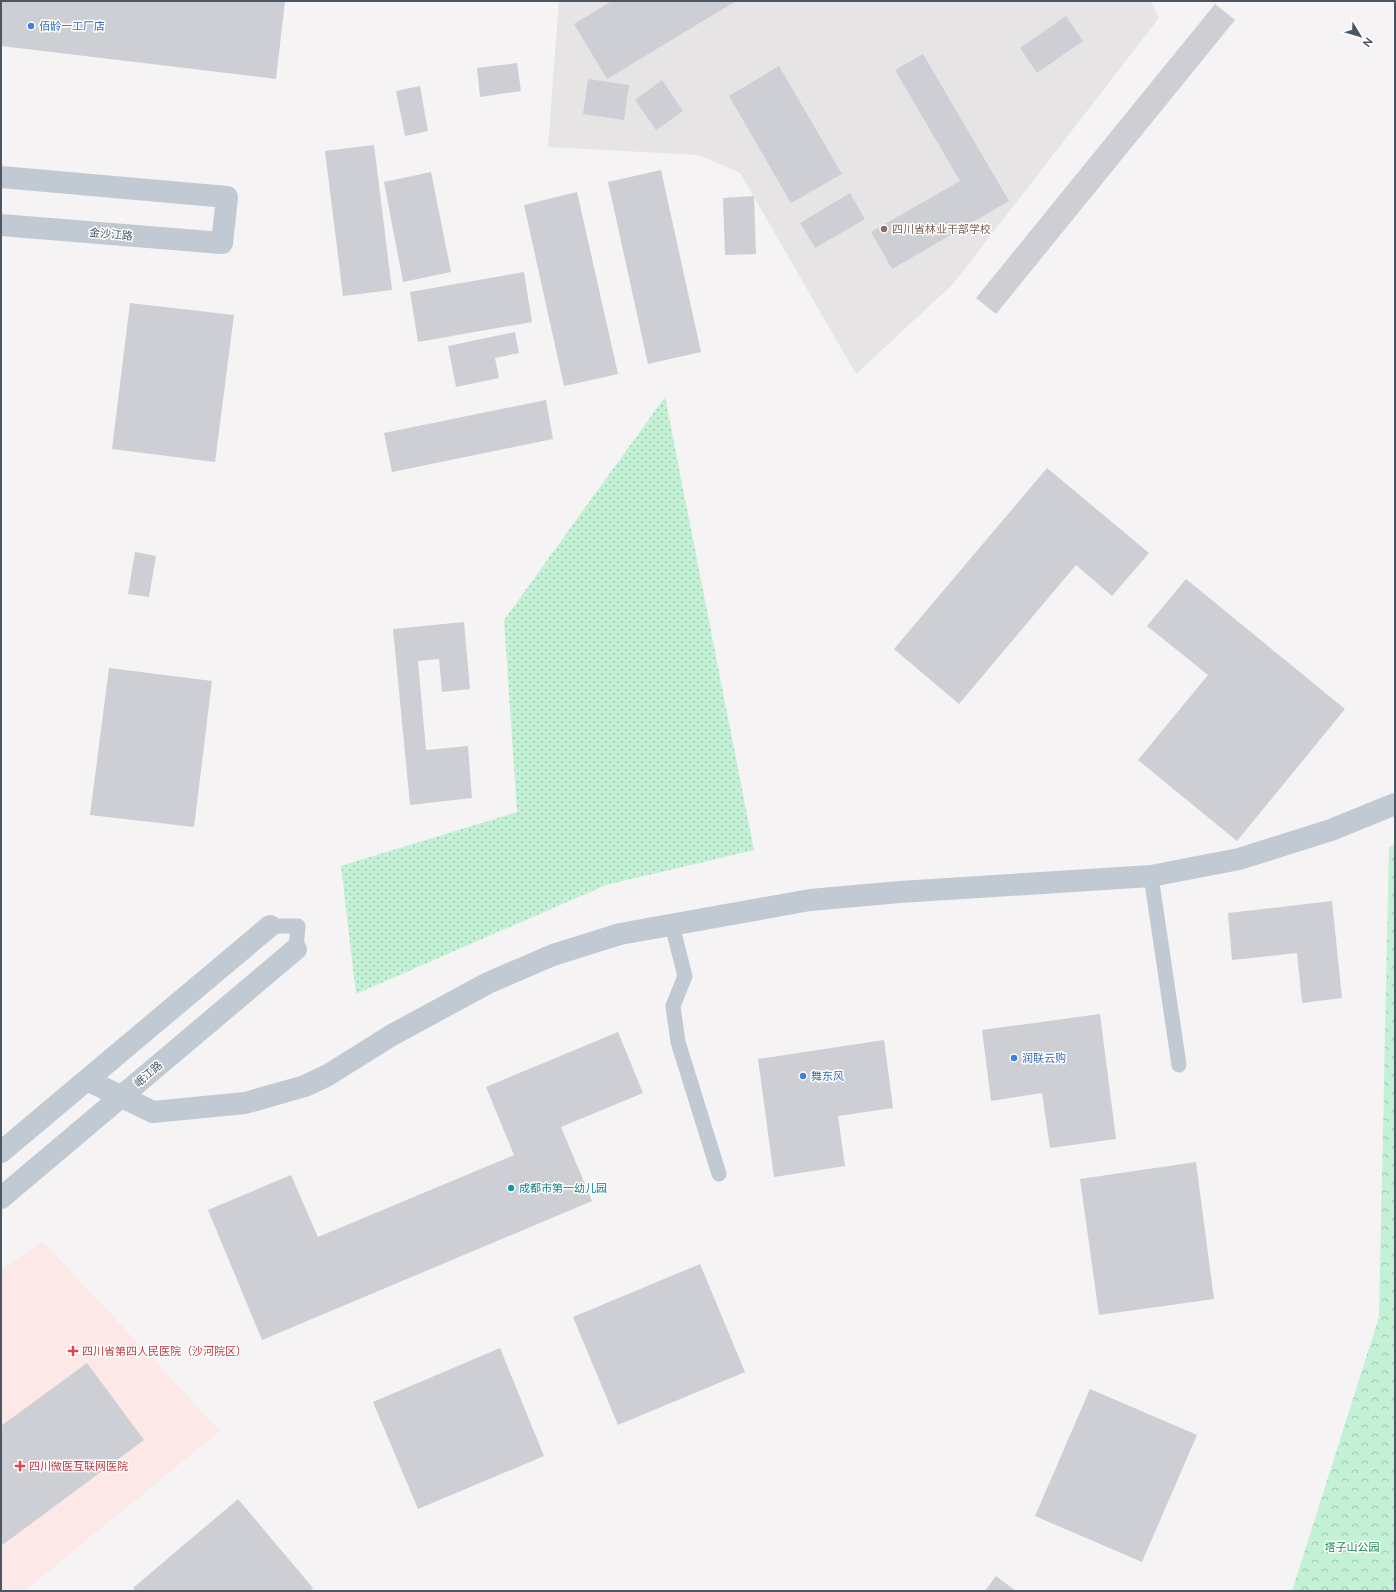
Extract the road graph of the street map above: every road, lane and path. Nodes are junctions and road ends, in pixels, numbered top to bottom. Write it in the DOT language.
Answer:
graph roads {
  1 [pos="1,177"];
  2 [pos="1,225"];
  3 [pos="1395,804"];
  4 [pos="1152,876"];
  5 [pos="672,925"];
  6 [pos="270,926"];
  7 [pos="296,949"];
  8 [pos="1179,1065"];
  9 [pos="87,1080"];
  10 [pos="122,1096"];
  11 [pos="1,1152"];
  12 [pos="718,1174"];
  13 [pos="1,1198"];
  1 -- 2 [label="street, 金沙江路"];
  3 -- 4 [label="street"];
  4 -- 5 [label="street"];
  4 -- 8 [label="lane"];
  5 -- 10 [label="street"];
  5 -- 12 [label="lane"];
  6 -- 7 [label="lane"];
  6 -- 9 [label="street"];
  7 -- 10 [label="street, 岷江路"];
  9 -- 10 [label="street"];
  9 -- 11 [label="street"];
  10 -- 13 [label="street, 岷江路"];
}
